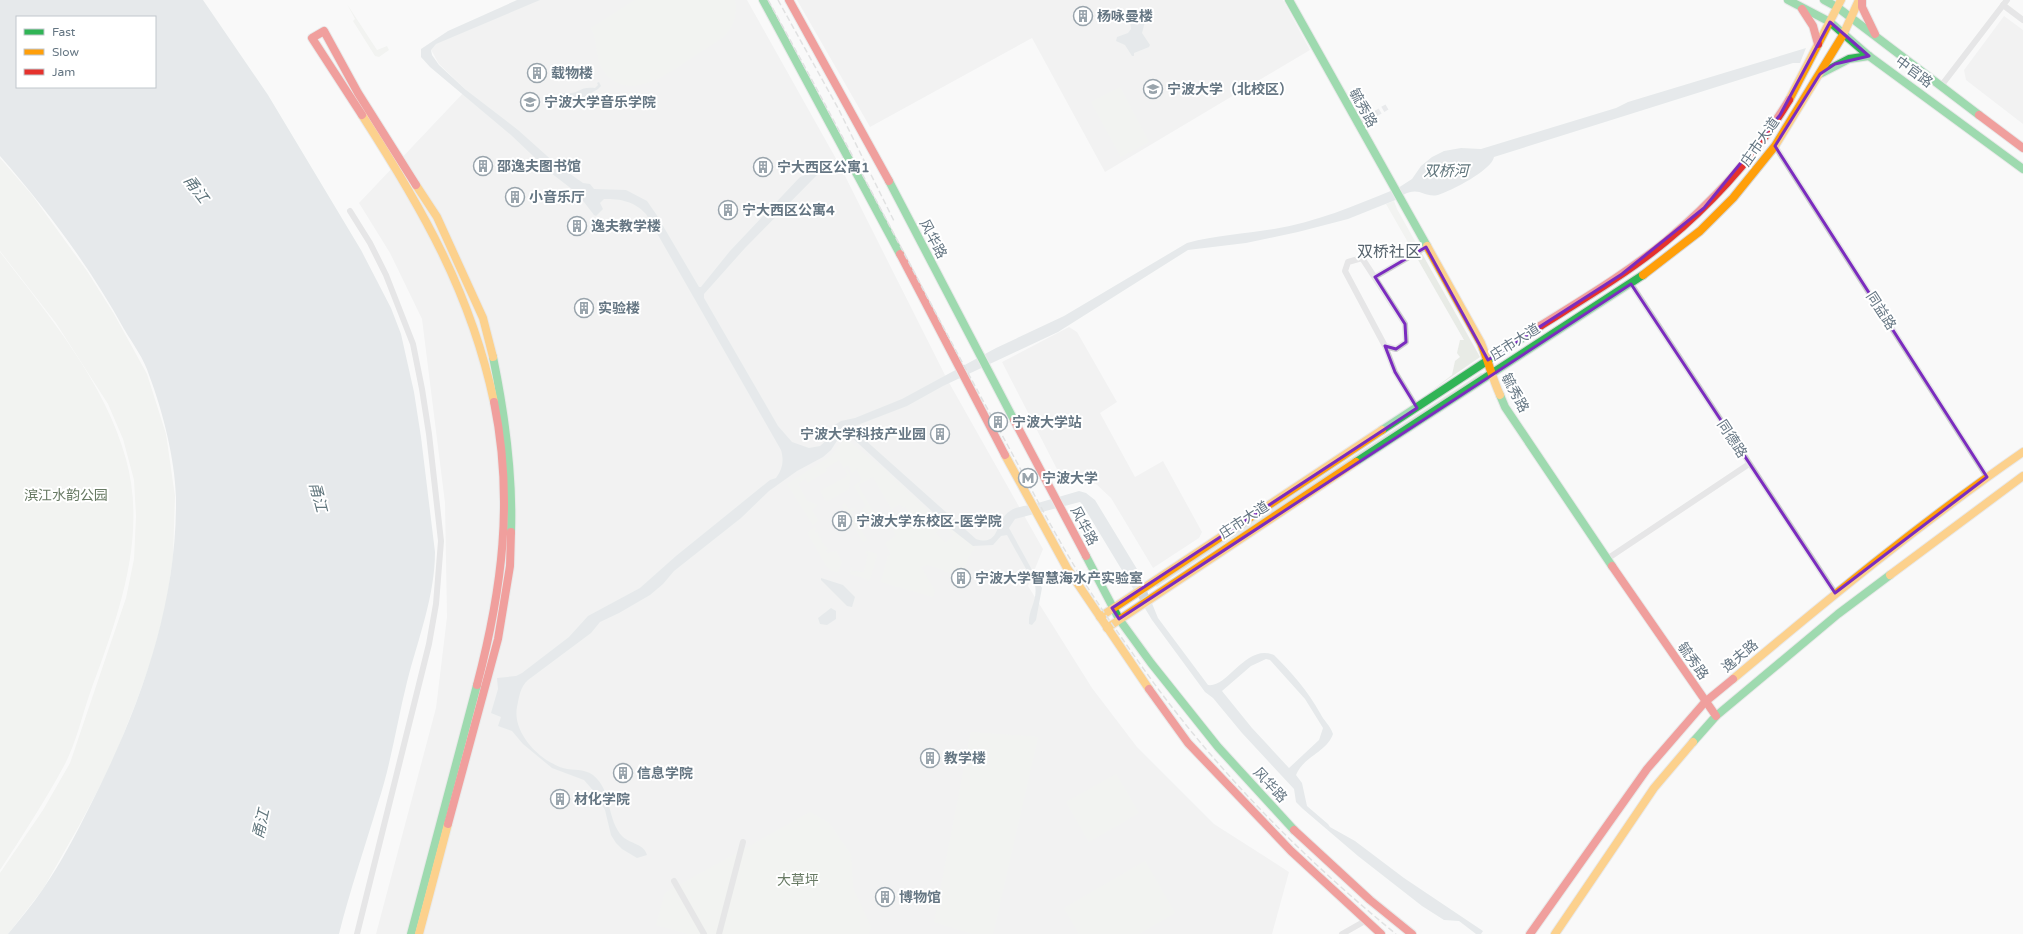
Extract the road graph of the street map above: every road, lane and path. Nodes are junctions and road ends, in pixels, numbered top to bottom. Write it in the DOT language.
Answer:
graph roads {
  1 [pos="763,0"];
  2 [pos="789,0"];
  3 [pos="1289,0"];
  4 [pos="1788,0"];
  5 [pos="1824,0"];
  6 [pos="1860,0"];
  7 [pos="1839,3"];
  8 [pos="2005,3"];
  9 [pos="1800,6"];
  10 [pos="1851,18"];
  11 [pos="2023,20"];
  12 [pos="1830,22"];
  13 [pos="1843,35"];
  14 [pos="1876,37"];
  15 [pos="1818,44"];
  16 [pos="1869,56"];
  17 [pos="1820,74"];
  18 [pos="1941,86"];
  19 [pos="1375,114"];
  20 [pos="1357,124"];
  21 [pos="1775,146"];
  22 [pos="2023,148"];
  23 [pos="2023,168"];
  24 [pos="350,211"];
  25 [pos="1426,247"];
  26 [pos="1375,277"];
  27 [pos="1631,284"];
  28 [pos="1385,346"];
  29 [pos="1488,360"];
  30 [pos="1490,373"];
  31 [pos="1417,408"];
  32 [pos="2023,452"];
  33 [pos="1749,464"];
  34 [pos="2023,476"];
  35 [pos="1987,477"];
  36 [pos="1607,559"];
  37 [pos="1834,593"];
  38 [pos="1112,608"];
  39 [pos="1100,617"];
  40 [pos="1119,619"];
  41 [pos="1107,628"];
  42 [pos="1705,702"];
  43 [pos="1716,716"];
  44 [pos="743,842"];
  45 [pos="674,881"];
  46 [pos="1365,921"];
  47 [pos="357,934"];
  48 [pos="411,934"];
  49 [pos="419,934"];
  50 [pos="704,934"];
  51 [pos="719,934"];
  52 [pos="1342,934"];
  53 [pos="1381,934"];
  54 [pos="1412,934"];
  55 [pos="1530,934"];
  56 [pos="1555,934"];
  1 -- 39 [label="main road"];
  2 -- 38 [label="main road, 风华路"];
  3 -- 20 [label="main road, 毓秀路"];
  4 -- 9 [label="main road, 中官路"];
  5 -- 7 [label="main road, 中官路"];
  6 -- 10 [label="main road, 庄市大道"];
  6 -- 14 [label="main road"];
  7 -- 10 [label="main road, 中官路"];
  7 -- 12 [label="main road, 庄市大道"];
  8 -- 11 [label="street"];
  8 -- 18 [label="street"];
  9 -- 12 [label="main road, 中官路"];
  9 -- 15 [label="main road"];
  10 -- 13 [label="main road, 庄市大道"];
  10 -- 14 [label="main road, 中官路"];
  12 -- 13 [label="main road, 中官路"];
  12 -- 15 [label="main road, 庄市大道"];
  13 -- 16 [label="main road, 中官路"];
  13 -- 17 [label="main road, 庄市大道"];
  14 -- 18 [label="main road, 中官路"];
  15 -- 29 [label="main road, 庄市大道"];
  16 -- 17 [label="main road"];
  16 -- 23 [label="main road, 中官路"];
  17 -- 21 [label="main road, 庄市大道"];
  18 -- 22 [label="main road, 中官路"];
  19 -- 20 [label="street"];
  20 -- 25 [label="main road, 毓秀路"];
  21 -- 27 [label="main road, 庄市大道"];
  21 -- 35 [label="street, 同益路"];
  24 -- 47 [label="street"];
  25 -- 26 [label="street"];
  25 -- 29 [label="main road, 毓秀路"];
  26 -- 28 [label="street"];
  26 -- 28 [label="street"];
  27 -- 30 [label="main road, 庄市大道"];
  27 -- 33 [label="street, 同德路"];
  28 -- 31 [label="street"];
  29 -- 30 [label="main road, 毓秀路"];
  29 -- 31 [label="main road, 庄市大道"];
  30 -- 36 [label="main road, 毓秀路"];
  30 -- 40 [label="main road, 庄市大道"];
  31 -- 38 [label="main road, 庄市大道"];
  32 -- 35 [label="main road, 逸夫路"];
  33 -- 36 [label="street"];
  33 -- 37 [label="street, 同德路"];
  34 -- 43 [label="main road"];
  35 -- 37 [label="main road, 逸夫路"];
  36 -- 42 [label="main road, 毓秀路"];
  37 -- 42 [label="main road, 逸夫路"];
  38 -- 39 [label="main road, 庄市大道"];
  38 -- 40 [label="main road, 风华路"];
  39 -- 41 [label="main road"];
  40 -- 41 [label="main road, 庄市大道"];
  40 -- 54 [label="main road, 风华路"];
  41 -- 46 [label="main road"];
  42 -- 43 [label="main road, 毓秀路"];
  42 -- 55 [label="main road, 逸夫路"];
  43 -- 56 [label="main road"];
  44 -- 51 [label="street"];
  45 -- 50 [label="street"];
  46 -- 52 [label="street"];
  46 -- 53 [label="main road"];
  48 -- 49 [label="main road"];
}
